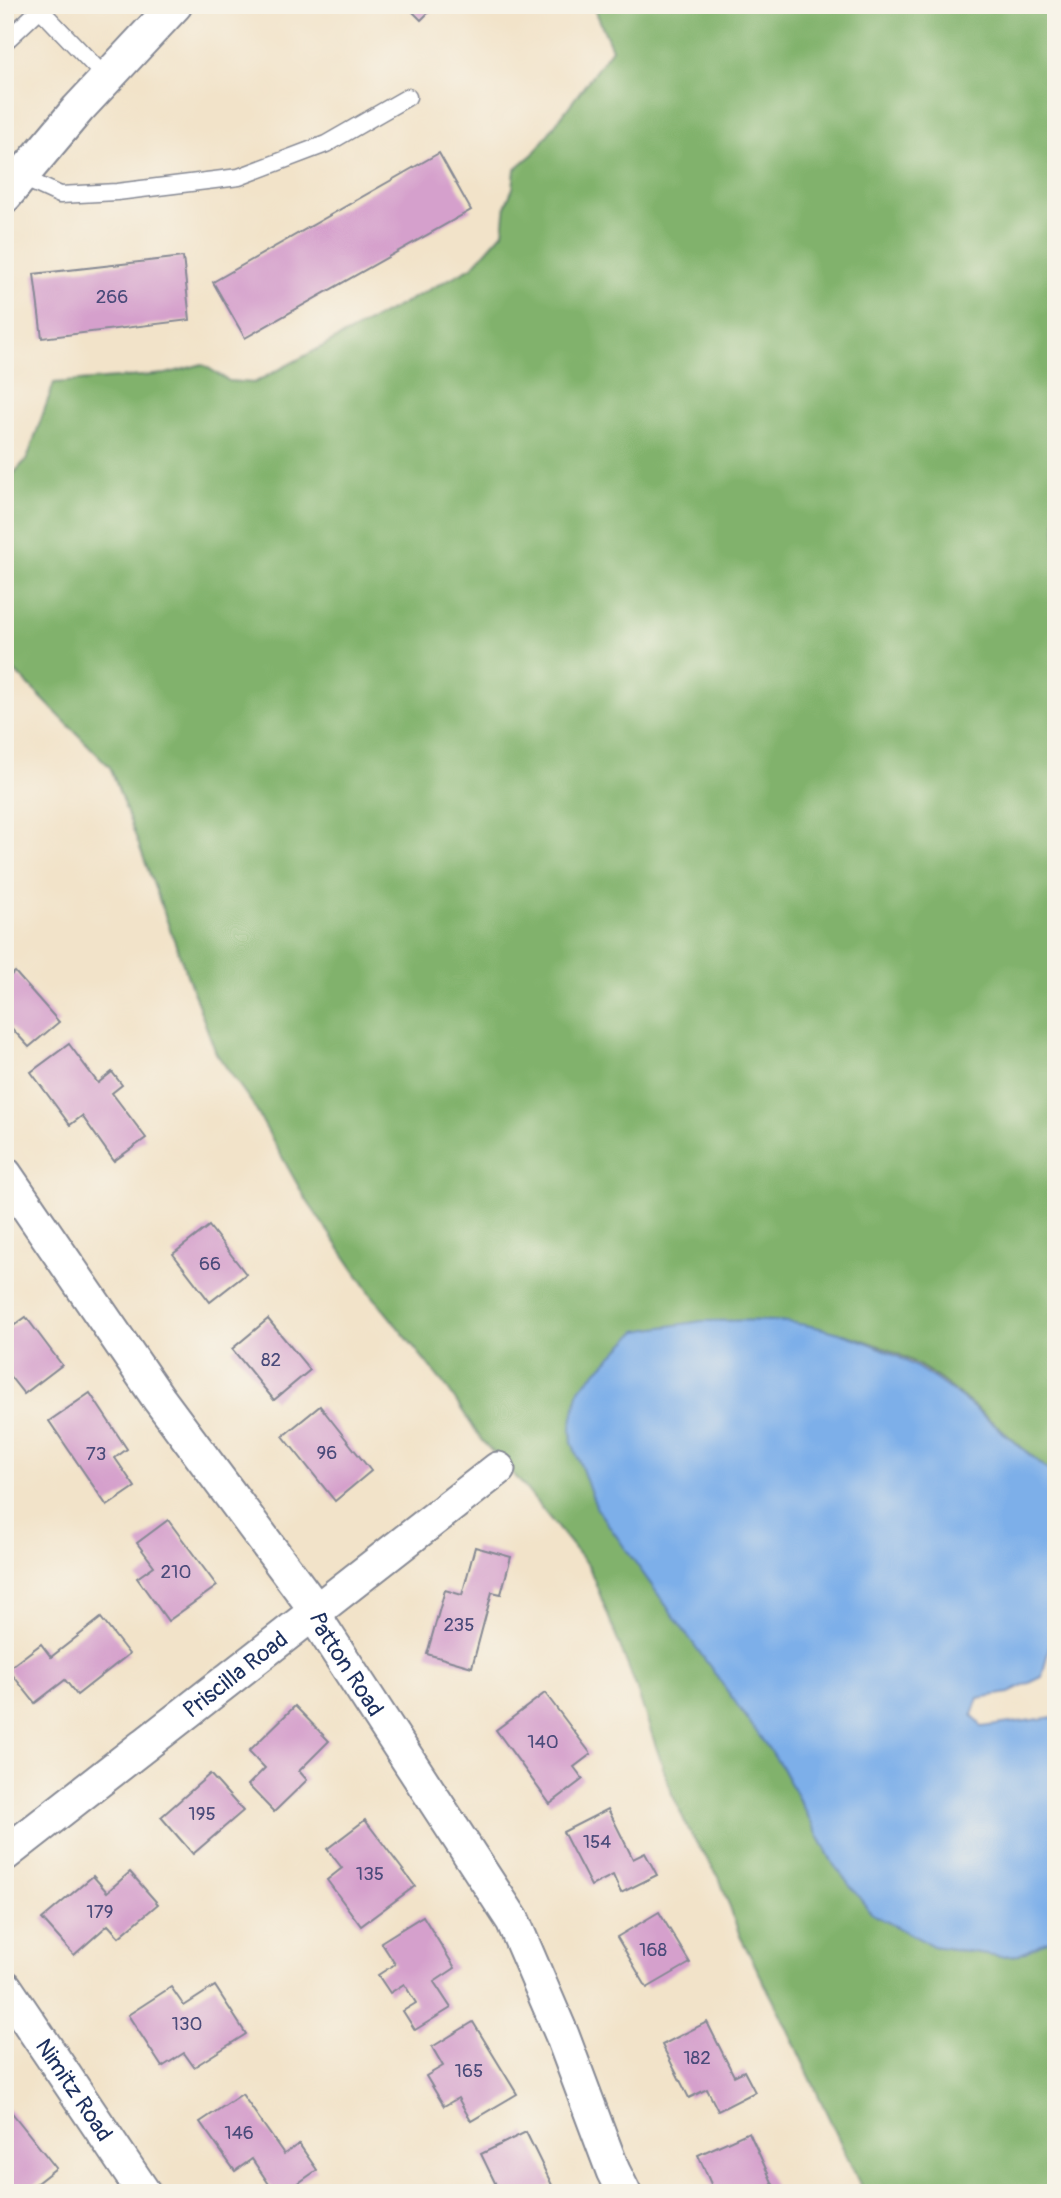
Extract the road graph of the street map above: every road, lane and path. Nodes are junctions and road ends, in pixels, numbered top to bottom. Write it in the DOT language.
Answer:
graph roads {
  1 [pos="175,5"];
  2 [pos="5,43"];
  3 [pos="106,78"];
  4 [pos="408,97"];
  5 [pos="13,187"];
  6 [pos="5,1174"];
  7 [pos="498,1469"];
  8 [pos="316,1610"];
  9 [pos="5,1854"];
  10 [pos="5,1987"];
  11 [pos="144,2193"];
  12 [pos="624,2193"];
  1 -- 3 [label="street"];
  2 -- 3 [label="lane"];
  3 -- 5 [label="street"];
  4 -- 5 [label="lane"];
  6 -- 8 [label="street, Patton Road"];
  7 -- 8 [label="street, Priscilla Road"];
  8 -- 9 [label="street, Priscilla Road"];
  8 -- 12 [label="street, Patton Road"];
  10 -- 11 [label="street, Nimitz Road"];
}
